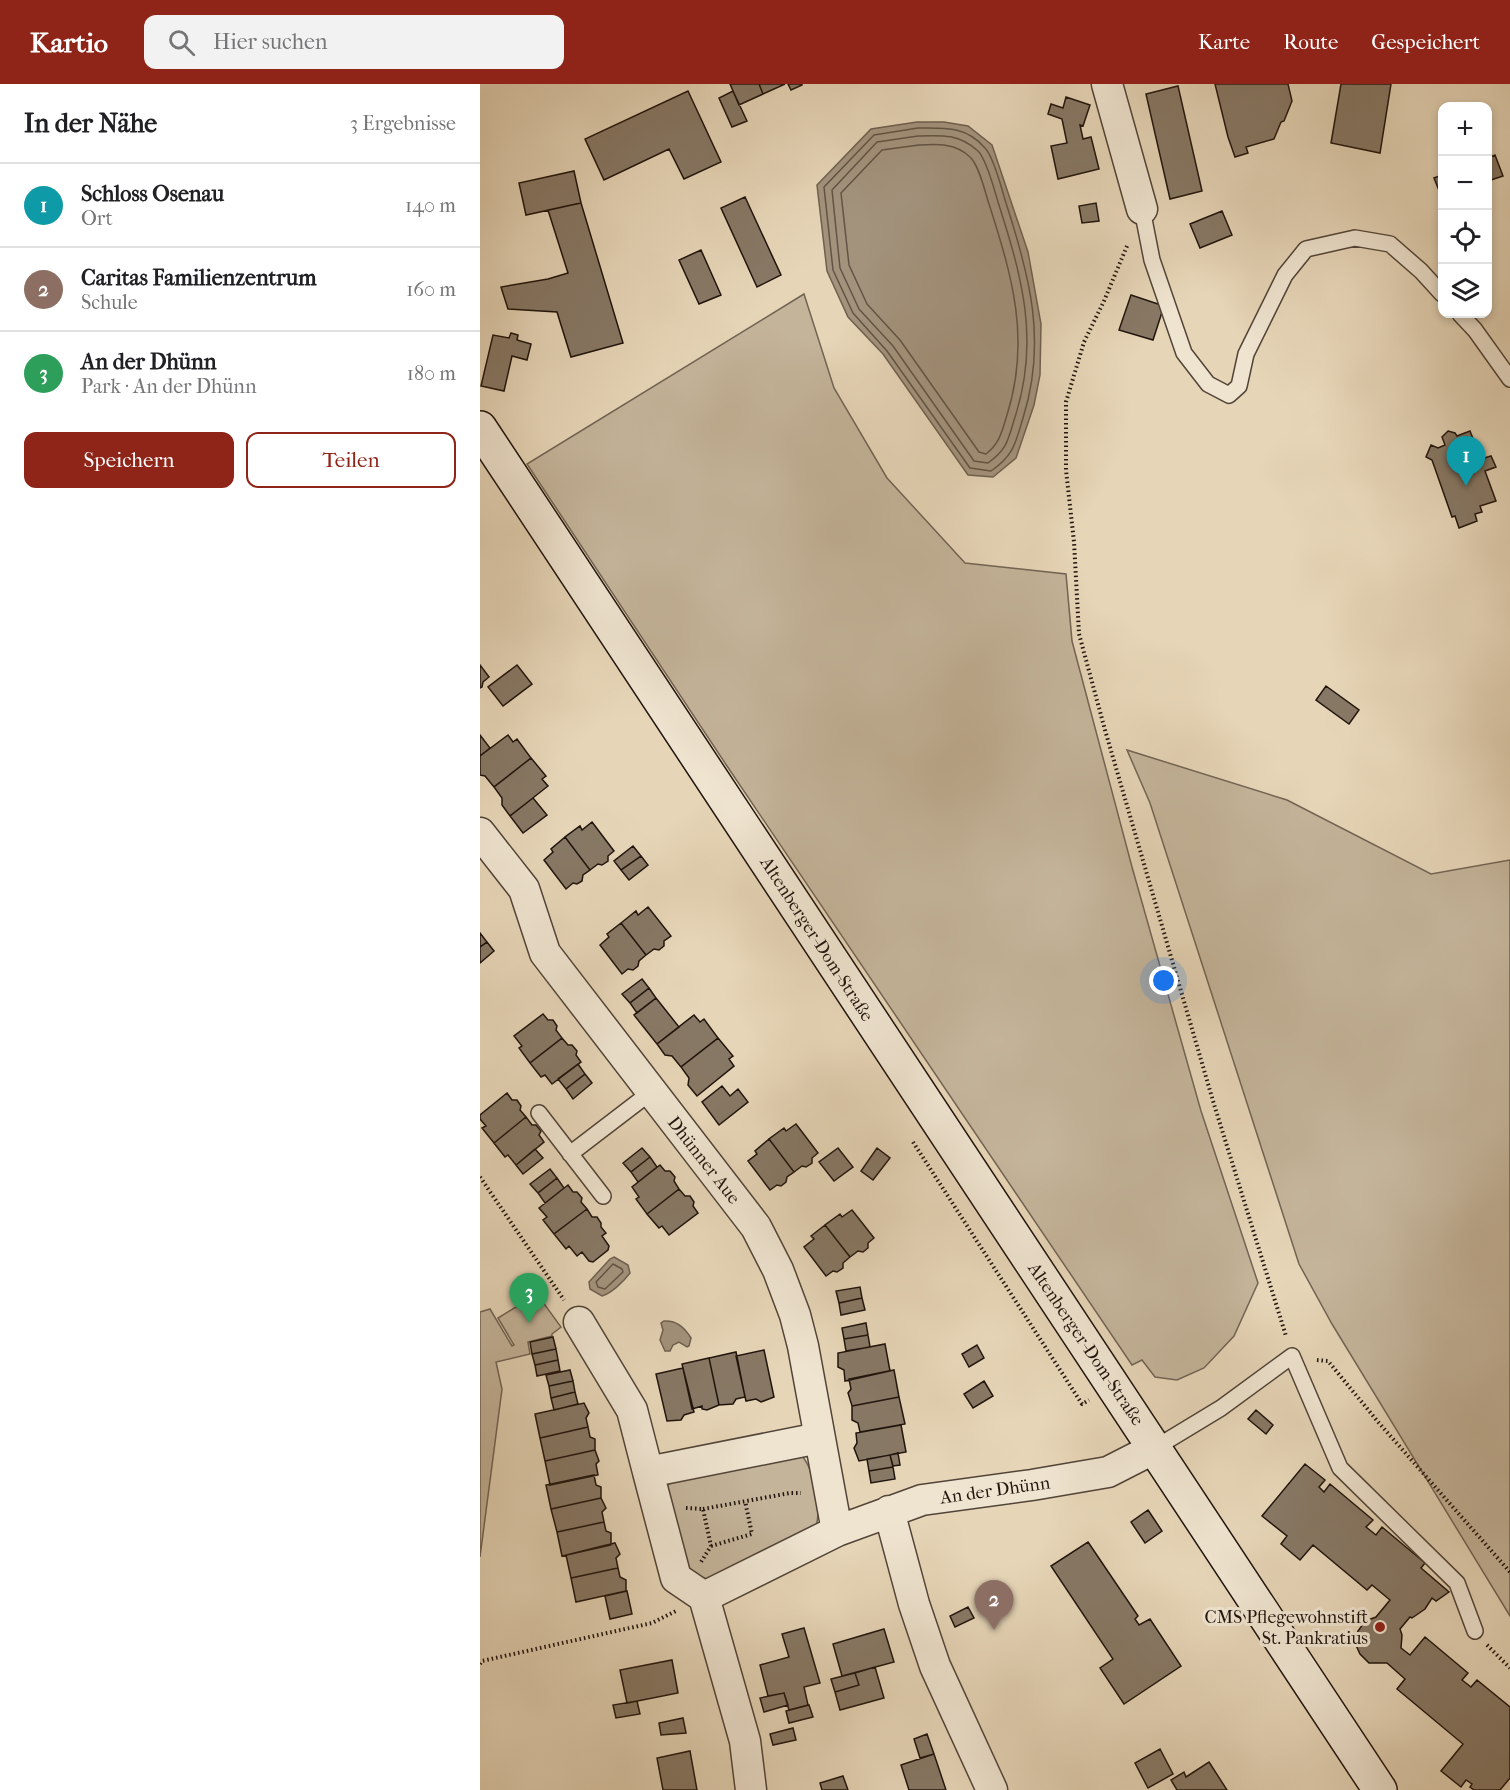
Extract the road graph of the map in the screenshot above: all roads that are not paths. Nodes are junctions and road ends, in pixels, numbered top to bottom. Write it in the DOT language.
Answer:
graph roads {
  1 [pos="1107,84"];
  2 [pos="1142,209"];
  3 [pos="1438,289"];
  4 [pos="1464,318"];
  5 [pos="1510,378"];
  6 [pos="480,428"];
  7 [pos="480,833"];
  8 [pos="651,1092"];
  9 [pos="539,1113"];
  10 [pos="570,1154"];
  11 [pos="603,1196"];
  12 [pos="579,1322"];
  13 [pos="819,1438"];
  14 [pos="1155,1448"];
  15 [pos="648,1472"];
  16 [pos="889,1511"];
  17 [pos="837,1531"];
  18 [pos="704,1597"];
  19 [pos="1475,1631"];
  20 [pos="752,1790"];
  21 [pos="992,1790"];
  22 [pos="1380,1790"];
  1 -- 2 [label="street"];
  2 -- 3 [label="lane"];
  4 -- 5 [label="lane"];
  6 -- 14 [label="main road, Altenberger-Dom-Straße"];
  7 -- 8 [label="street, Dhünner Aue"];
  8 -- 10 [label="lane"];
  8 -- 13 [label="street, Dhünner Aue"];
  9 -- 10 [label="lane"];
  10 -- 11 [label="lane"];
  12 -- 15 [label="street"];
  13 -- 15 [label="street"];
  13 -- 17 [label="street, Dhünner Aue"];
  14 -- 16 [label="street, An der Dhünn"];
  14 -- 19 [label="lane"];
  14 -- 22 [label="main road, Altenberger-Dom-Straße"];
  15 -- 18 [label="street"];
  16 -- 17 [label="street, An der Dhünn"];
  16 -- 21 [label="street"];
  17 -- 18 [label="street, An der Dhünn"];
  18 -- 20 [label="street"];
}
